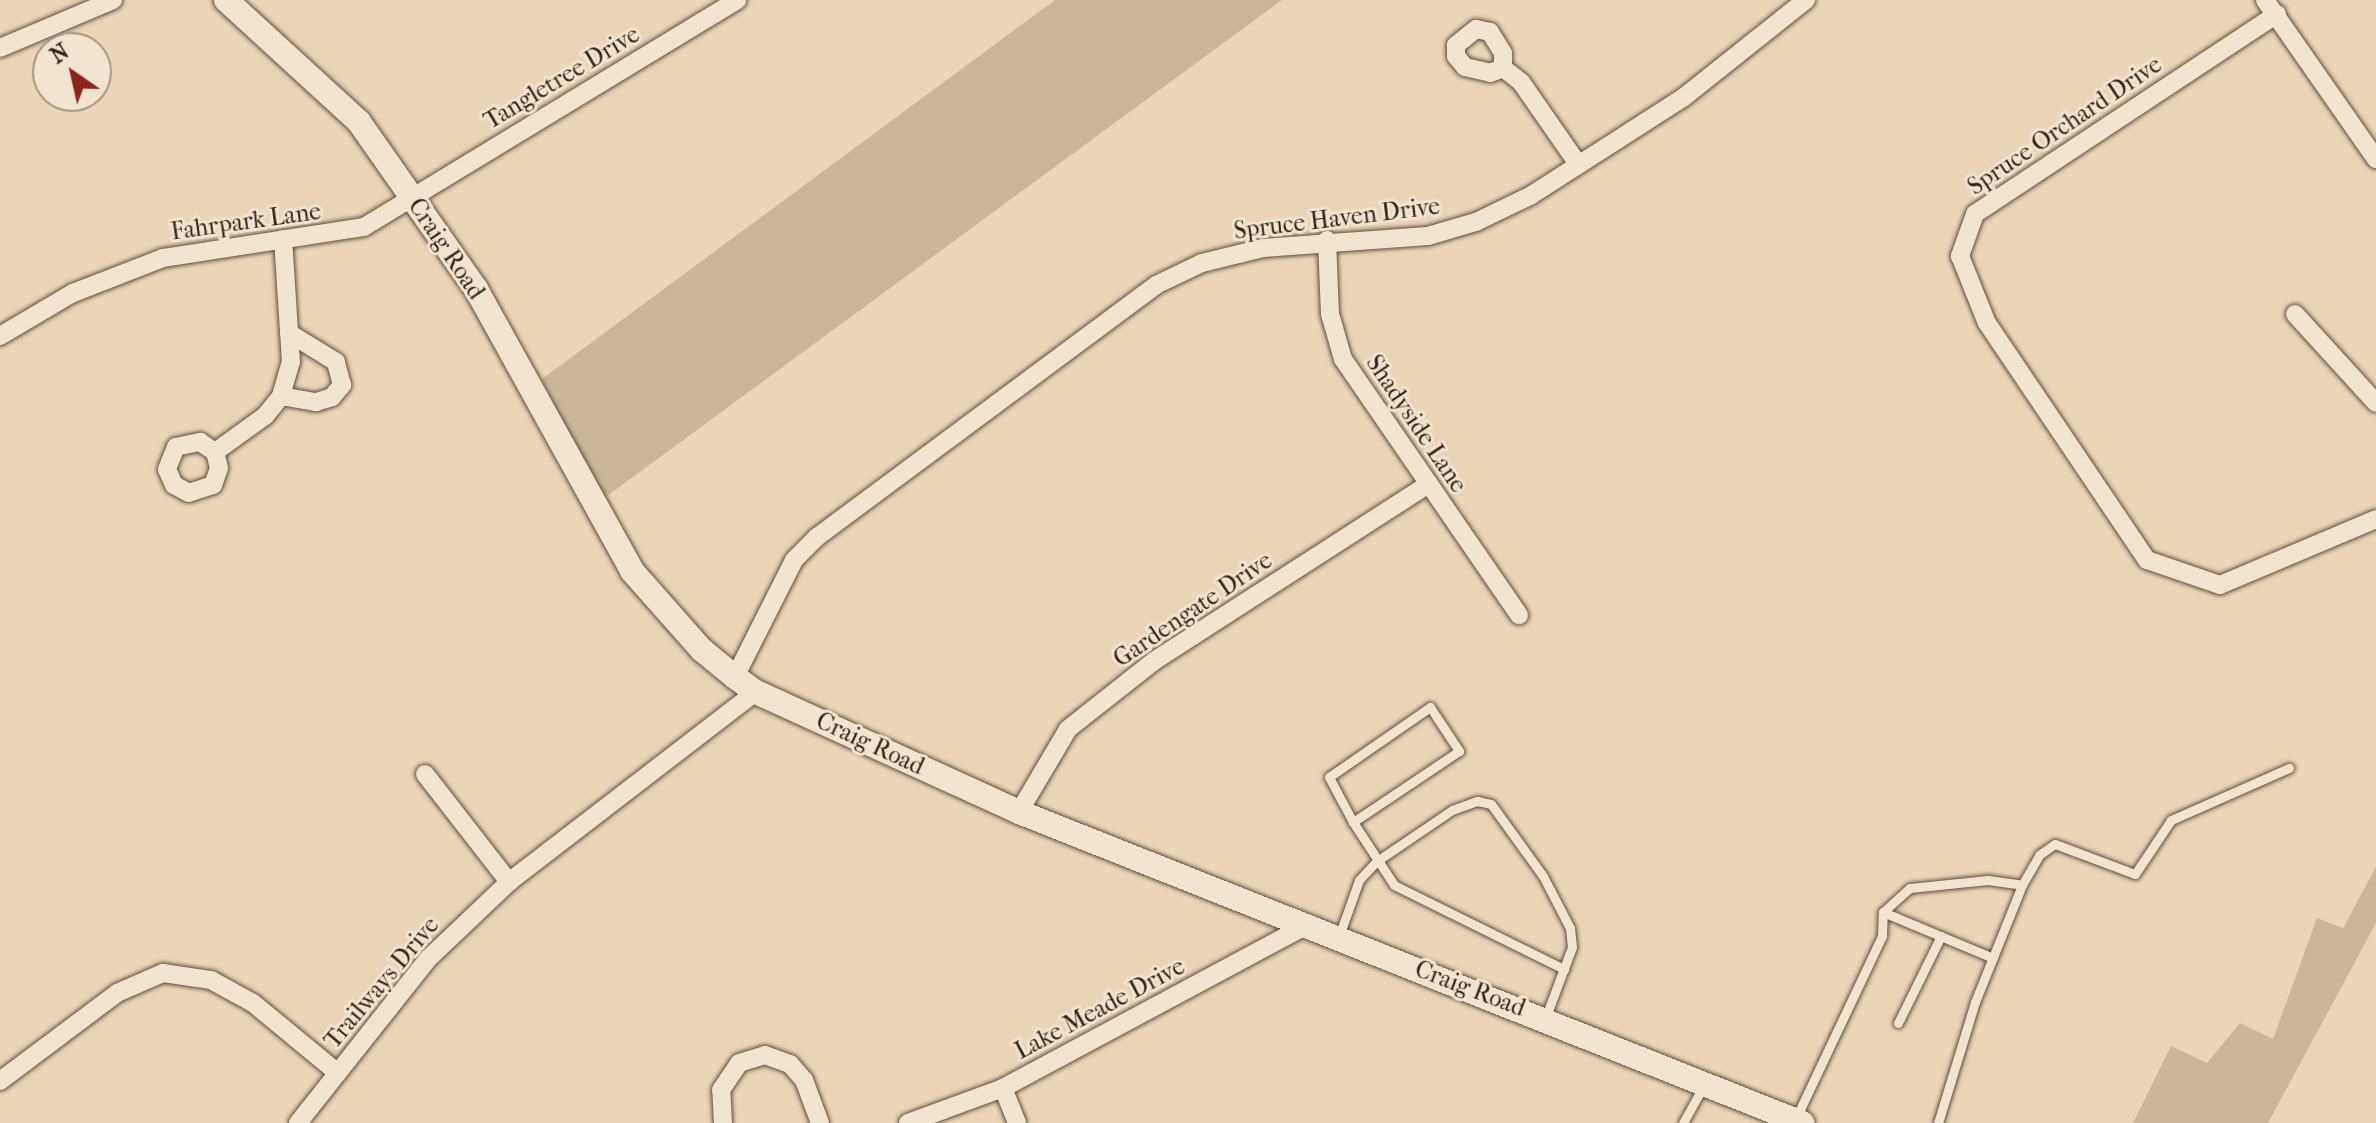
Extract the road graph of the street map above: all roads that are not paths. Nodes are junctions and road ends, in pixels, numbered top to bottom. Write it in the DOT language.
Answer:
graph roads {
  1 [pos="113,0"];
  2 [pos="226,0"];
  3 [pos="737,0"];
  4 [pos="1806,0"];
  5 [pos="2271,7"];
  6 [pos="0,48"];
  7 [pos="1503,68"];
  8 [pos="2376,159"];
  9 [pos="1578,164"];
  10 [pos="412,197"];
  11 [pos="283,239"];
  12 [pos="1327,240"];
  13 [pos="2295,314"];
  14 [pos="289,333"];
  15 [pos="0,336"];
  16 [pos="281,396"];
  17 [pos="2376,403"];
  18 [pos="215,452"];
  19 [pos="1429,484"];
  20 [pos="2376,519"];
  21 [pos="1519,615"];
  22 [pos="735,677"];
  23 [pos="756,692"];
  24 [pos="2289,768"];
  25 [pos="425,774"];
  26 [pos="1019,812"];
  27 [pos="1353,822"];
  28 [pos="1377,861"];
  29 [pos="509,882"];
  30 [pos="2022,885"];
  31 [pos="1883,912"];
  32 [pos="1309,924"];
  33 [pos="1941,936"];
  34 [pos="1338,938"];
  35 [pos="1993,958"];
  36 [pos="1564,969"];
  37 [pos="1545,1019"];
  38 [pos="1898,1023"];
  39 [pos="338,1073"];
  40 [pos="0,1081"];
  41 [pos="1705,1082"];
  42 [pos="1003,1088"];
  43 [pos="1799,1122"];
  44 [pos="298,1123"];
  45 [pos="723,1123"];
  46 [pos="820,1123"];
  47 [pos="908,1123"];
  48 [pos="1017,1123"];
  49 [pos="1683,1123"];
  50 [pos="1938,1123"];
  1 -- 6 [label="street"];
  2 -- 10 [label="main road, Craig Road"];
  3 -- 10 [label="street, Tangletree Drive"];
  4 -- 9 [label="street, Spruce Haven Drive"];
  5 -- 8 [label="street"];
  5 -- 20 [label="street, Spruce Orchard Drive"];
  7 -- 9 [label="street"];
  9 -- 12 [label="street, Spruce Haven Drive"];
  10 -- 11 [label="street, Fahrpark Lane"];
  10 -- 22 [label="main road, Craig Road"];
  11 -- 14 [label="street"];
  11 -- 15 [label="street, Fahrpark Lane"];
  12 -- 19 [label="street, Shadyside Lane"];
  12 -- 22 [label="street, Spruce Haven Drive"];
  13 -- 17 [label="street"];
  14 -- 16 [label="street"];
  14 -- 16 [label="street"];
  16 -- 18 [label="street"];
  19 -- 21 [label="street, Shadyside Lane"];
  19 -- 26 [label="street, Gardengate Drive"];
  22 -- 23 [label="main road, Craig Road"];
  23 -- 26 [label="main road, Craig Road"];
  23 -- 29 [label="street, Trailways Drive"];
  24 -- 30 [label="lane"];
  25 -- 29 [label="street"];
  26 -- 32 [label="main road, Craig Road"];
  27 -- 27 [label="lane"];
  27 -- 28 [label="lane"];
  28 -- 34 [label="lane"];
  28 -- 36 [label="lane"];
  28 -- 36 [label="lane"];
  29 -- 39 [label="street, Trailways Drive"];
  30 -- 31 [label="lane"];
  30 -- 35 [label="lane"];
  31 -- 33 [label="lane"];
  31 -- 43 [label="lane"];
  32 -- 34 [label="main road, Craig Road"];
  32 -- 42 [label="street, Lake Meade Drive"];
  33 -- 35 [label="lane"];
  33 -- 38 [label="lane"];
  34 -- 37 [label="main road, Craig Road"];
  35 -- 50 [label="lane"];
  36 -- 37 [label="lane"];
  37 -- 41 [label="main road, Craig Road"];
  39 -- 40 [label="street"];
  39 -- 44 [label="street, Trailways Drive"];
  41 -- 43 [label="main road, Craig Road"];
  41 -- 49 [label="lane"];
  42 -- 47 [label="street, Lake Meade Drive"];
  42 -- 48 [label="street"];
  45 -- 46 [label="street"];
}
